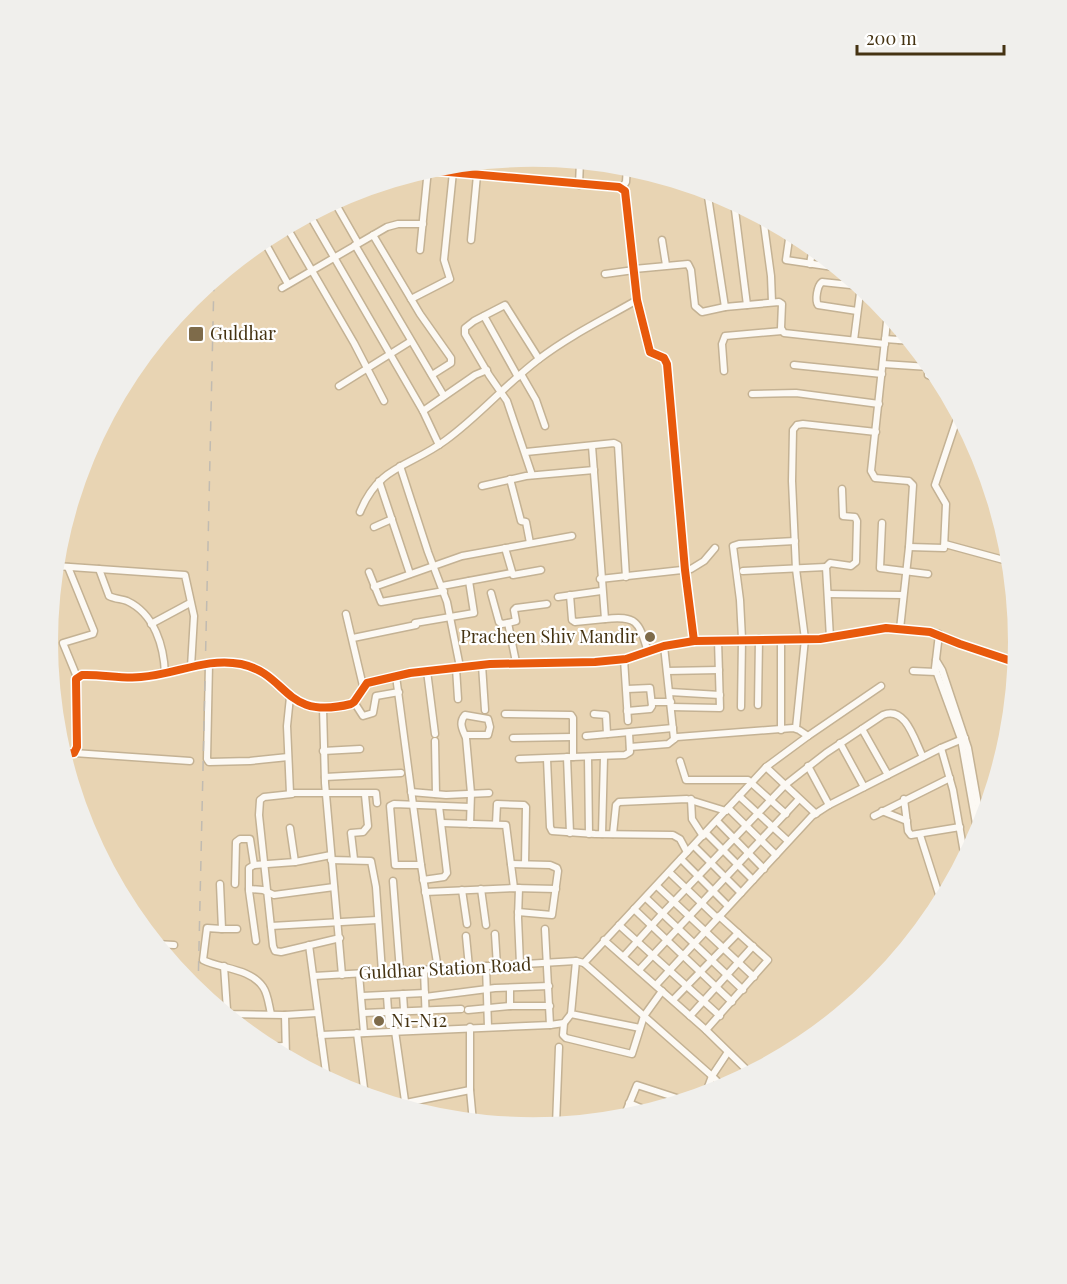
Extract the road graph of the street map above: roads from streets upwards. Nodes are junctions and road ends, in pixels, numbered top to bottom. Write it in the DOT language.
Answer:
graph roads {
  1 [pos="580,169"];
  2 [pos="462,173"];
  3 [pos="451,174"];
  4 [pos="468,174"];
  5 [pos="477,175"];
  6 [pos="626,176"];
  7 [pos="426,179"];
  8 [pos="579,184"];
  9 [pos="622,188"];
  10 [pos="709,201"];
  11 [pos="338,209"];
  12 [pos="735,212"];
  13 [pos="313,221"];
  14 [pos="423,224"];
  15 [pos="764,227"];
  16 [pos="291,234"];
  17 [pos="373,235"];
  18 [pos="471,240"];
  19 [pos="662,240"];
  20 [pos="789,242"];
  21 [pos="357,244"];
  22 [pos="268,249"];
  23 [pos="420,250"];
  24 [pos="811,257"];
  25 [pos="334,258"];
  26 [pos="810,264"];
  27 [pos="666,265"];
  28 [pos="824,266"];
  29 [pos="634,270"];
  30 [pos="312,271"];
  31 [pos="605,274"];
  32 [pos="846,285"];
  33 [pos="859,296"];
  34 [pos="411,299"];
  35 [pos="637,300"];
  36 [pos="772,302"];
  37 [pos="747,305"];
  38 [pos="725,307"];
  39 [pos="857,311"];
  40 [pos="484,316"];
  41 [pos="887,325"];
  42 [pos="782,331"];
  43 [pos="854,340"];
  44 [pos="899,340"];
  45 [pos="411,341"];
  46 [pos="885,342"];
  47 [pos="390,354"];
  48 [pos="539,359"];
  49 [pos="883,364"];
  50 [pos="794,365"];
  51 [pos="918,365"];
  52 [pos="368,368"];
  53 [pos="487,370"];
  54 [pos="724,371"];
  55 [pos="882,374"];
  56 [pos="432,375"];
  57 [pos="520,375"];
  58 [pos="339,386"];
  59 [pos="501,391"];
  60 [pos="752,394"];
  61 [pos="444,396"];
  62 [pos="384,401"];
  63 [pos="879,404"];
  64 [pos="423,411"];
  65 [pos="955,423"];
  66 [pos="544,426"];
  67 [pos="876,432"];
  68 [pos="439,446"];
  69 [pos="592,446"];
  70 [pos="526,452"];
  71 [pos="400,466"];
  72 [pos="594,470"];
  73 [pos="532,475"];
  74 [pos="510,478"];
  75 [pos="379,481"];
  76 [pos="482,486"];
  77 [pos="842,489"];
  78 [pos="360,512"];
  79 [pos="392,519"];
  80 [pos="882,523"];
  81 [pos="374,527"];
  82 [pos="572,536"];
  83 [pos="795,541"];
  84 [pos="530,543"];
  85 [pos="945,543"];
  86 [pos="909,547"];
  87 [pos="506,548"];
  88 [pos="715,548"];
  89 [pos="1001,559"];
  90 [pos="432,566"];
  91 [pos="68,567"];
  92 [pos="826,567"];
  93 [pos="796,568"];
  94 [pos="99,569"];
  95 [pos="542,570"];
  96 [pos="685,570"];
  97 [pos="743,571"];
  98 [pos="905,571"];
  99 [pos="369,572"];
  100 [pos="511,573"];
  101 [pos="410,574"];
  102 [pos="928,574"];
  103 [pos="626,577"];
  104 [pos="600,579"];
  105 [pos="469,581"];
  106 [pos="374,586"];
  107 [pos="443,588"];
  108 [pos="601,591"];
  109 [pos="491,593"];
  110 [pos="828,594"];
  111 [pos="570,595"];
  112 [pos="903,595"];
  113 [pos="558,597"];
  114 [pos="190,603"];
  115 [pos="547,604"];
  116 [pos="346,614"];
  117 [pos="449,618"];
  118 [pos="604,619"];
  119 [pos="508,623"];
  120 [pos="151,624"];
  121 [pos="900,628"];
  122 [pos="939,634"];
  123 [pos="353,638"];
  124 [pos="830,638"];
  125 [pos="742,639"];
  126 [pos="759,639"];
  127 [pos="804,639"];
  128 [pos="718,640"];
  129 [pos="781,640"];
  130 [pos="694,641"];
  131 [pos="664,646"];
  132 [pos="648,652"];
  133 [pos="624,659"];
  134 [pos="936,660"];
  135 [pos="1007,660"];
  136 [pos="516,663"];
  137 [pos="209,664"];
  138 [pos="482,665"];
  139 [pos="191,667"];
  140 [pos="458,667"];
  141 [pos="719,670"];
  142 [pos="427,671"];
  143 [pos="667,671"];
  144 [pos="913,671"];
  145 [pos="936,672"];
  146 [pos="165,674"];
  147 [pos="396,676"];
  148 [pos="77,677"];
  149 [pos="363,686"];
  150 [pos="881,686"];
  151 [pos="627,689"];
  152 [pos="399,692"];
  153 [pos="670,692"];
  154 [pos="720,695"];
  155 [pos="290,697"];
  156 [pos="458,699"];
  157 [pos="354,702"];
  158 [pos="652,702"];
  159 [pos="671,705"];
  160 [pos="758,705"];
  161 [pos="741,707"];
  162 [pos="322,708"];
  163 [pos="484,710"];
  164 [pos="627,711"];
  165 [pos="505,714"];
  166 [pos="594,714"];
  167 [pos="628,722"];
  168 [pos="673,728"];
  169 [pos="796,728"];
  170 [pos="862,729"];
  171 [pos="781,730"];
  172 [pos="629,733"];
  173 [pos="607,734"];
  174 [pos="465,735"];
  175 [pos="586,736"];
  176 [pos="807,736"];
  177 [pos="572,737"];
  178 [pos="513,738"];
  179 [pos="674,739"];
  180 [pos="963,739"];
  181 [pos="840,743"];
  182 [pos="630,747"];
  183 [pos="360,748"];
  184 [pos="941,748"];
  185 [pos="323,751"];
  186 [pos="74,753"];
  187 [pos="288,757"];
  188 [pos="570,757"];
  189 [pos="588,757"];
  190 [pos="604,757"];
  191 [pos="923,757"];
  192 [pos="519,759"];
  193 [pos="547,759"];
  194 [pos="190,760"];
  195 [pos="680,761"];
  196 [pos="808,766"];
  197 [pos="766,767"];
  198 [pos="401,773"];
  199 [pos="888,775"];
  200 [pos="325,777"];
  201 [pos="950,778"];
  202 [pos="752,782"];
  203 [pos="785,785"];
  204 [pos="864,788"];
  205 [pos="326,792"];
  206 [pos="411,792"];
  207 [pos="471,793"];
  208 [pos="489,793"];
  209 [pos="292,794"];
  210 [pos="436,794"];
  211 [pos="364,795"];
  212 [pos="740,796"];
  213 [pos="799,799"];
  214 [pos="692,800"];
  215 [pos="770,800"];
  216 [pos="904,800"];
  217 [pos="377,803"];
  218 [pos="413,805"];
  219 [pos="829,805"];
  220 [pos="439,806"];
  221 [pos="470,807"];
  222 [pos="978,808"];
  223 [pos="727,810"];
  224 [pos="882,812"];
  225 [pos="758,813"];
  226 [pos="786,814"];
  227 [pos="816,814"];
  228 [pos="874,816"];
  229 [pos="975,816"];
  230 [pos="907,820"];
  231 [pos="717,821"];
  232 [pos="441,823"];
  233 [pos="470,824"];
  234 [pos="496,824"];
  235 [pos="746,826"];
  236 [pos="774,827"];
  237 [pos="290,828"];
  238 [pos="960,828"];
  239 [pos="570,833"];
  240 [pos="589,834"];
  241 [pos="602,834"];
  242 [pos="613,834"];
  243 [pos="705,834"];
  244 [pos="920,835"];
  245 [pos="735,838"];
  246 [pos="761,840"];
  247 [pos="789,841"];
  248 [pos="963,845"];
  249 [pos="693,846"];
  250 [pos="723,850"];
  251 [pos="687,852"];
  252 [pos="750,853"];
  253 [pos="776,855"];
  254 [pos="331,857"];
  255 [pos="354,859"];
  256 [pos="681,859"];
  257 [pos="295,862"];
  258 [pos="711,862"];
  259 [pos="511,864"];
  260 [pos="525,864"];
  261 [pos="265,865"];
  262 [pos="421,865"];
  263 [pos="254,866"];
  264 [pos="738,866"];
  265 [pos="764,869"];
  266 [pos="669,872"];
  267 [pos="698,876"];
  268 [pos="726,878"];
  269 [pos="423,880"];
  270 [pos="753,880"];
  271 [pos="393,881"];
  272 [pos="220,884"];
  273 [pos="236,884"];
  274 [pos="657,886"];
  275 [pos="334,887"];
  276 [pos="517,888"];
  277 [pos="249,889"];
  278 [pos="481,889"];
  279 [pos="556,889"];
  280 [pos="687,889"];
  281 [pos="462,890"];
  282 [pos="267,891"];
  283 [pos="714,891"];
  284 [pos="425,892"];
  285 [pos="937,892"];
  286 [pos="741,893"];
  287 [pos="646,898"];
  288 [pos="674,901"];
  289 [pos="702,904"];
  290 [pos="728,906"];
  291 [pos="634,909"];
  292 [pos="518,912"];
  293 [pos="662,914"];
  294 [pos="690,917"];
  295 [pos="718,917"];
  296 [pos="377,920"];
  297 [pos="338,922"];
  298 [pos="466,924"];
  299 [pos="486,925"];
  300 [pos="619,925"];
  301 [pos="271,926"];
  302 [pos="650,926"];
  303 [pos="222,928"];
  304 [pos="237,929"];
  305 [pos="545,929"];
  306 [pos="678,930"];
  307 [pos="705,931"];
  308 [pos="738,933"];
  309 [pos="495,934"];
  310 [pos="466,936"];
  311 [pos="340,938"];
  312 [pos="604,940"];
  313 [pos="638,940"];
  314 [pos="256,941"];
  315 [pos="666,942"];
  316 [pos="694,944"];
  317 [pos="168,945"];
  318 [pos="174,945"];
  319 [pos="309,945"];
  320 [pos="753,946"];
  321 [pos="724,948"];
  322 [pos="655,955"];
  323 [pos="624,956"];
  324 [pos="682,957"];
  325 [pos="712,960"];
  326 [pos="576,961"];
  327 [pos="739,962"];
  328 [pos="547,963"];
  329 [pos="584,963"];
  330 [pos="520,964"];
  331 [pos="224,966"];
  332 [pos="486,966"];
  333 [pos="497,966"];
  334 [pos="469,967"];
  335 [pos="438,969"];
  336 [pos="424,970"];
  337 [pos="639,970"];
  338 [pos="670,970"];
  339 [pos="400,971"];
  340 [pos="382,972"];
  341 [pos="700,973"];
  342 [pos="359,974"];
  343 [pos="342,975"];
  344 [pos="727,975"];
  345 [pos="314,976"];
  346 [pos="754,977"];
  347 [pos="656,985"];
  348 [pos="549,986"];
  349 [pos="687,986"];
  350 [pos="510,988"];
  351 [pos="716,988"];
  352 [pos="486,989"];
  353 [pos="743,990"];
  354 [pos="662,991"];
  355 [pos="404,994"];
  356 [pos="425,995"];
  357 [pos="362,996"];
  358 [pos="387,996"];
  359 [pos="673,1000"];
  360 [pos="704,1001"];
  361 [pos="732,1002"];
  362 [pos="226,1004"];
  363 [pos="510,1006"];
  364 [pos="550,1006"];
  365 [pos="488,1008"];
  366 [pos="404,1010"];
  367 [pos="388,1011"];
  368 [pos="425,1011"];
  369 [pos="317,1012"];
  370 [pos="363,1013"];
  371 [pos="238,1014"];
  372 [pos="271,1014"];
  373 [pos="571,1014"];
  374 [pos="285,1015"];
  375 [pos="644,1016"];
  376 [pos="690,1016"];
  377 [pos="720,1016"];
  378 [pos="564,1023"];
  379 [pos="426,1024"];
  380 [pos="389,1025"];
  381 [pos="405,1025"];
  382 [pos="550,1025"];
  383 [pos="470,1027"];
  384 [pos="488,1027"];
  385 [pos="640,1028"];
  386 [pos="706,1030"];
  387 [pos="395,1031"];
  388 [pos="360,1033"];
  389 [pos="321,1035"];
  390 [pos="284,1046"];
  391 [pos="559,1047"];
  392 [pos="728,1052"];
  393 [pos="744,1068"];
  394 [pos="326,1069"];
  395 [pos="712,1076"];
  396 [pos="716,1080"];
  397 [pos="709,1083"];
  398 [pos="364,1086"];
  399 [pos="470,1090"];
  400 [pos="672,1096"];
  401 [pos="404,1099"];
  402 [pos="418,1103"];
  403 [pos="629,1103"];
  404 [pos="635,1106"];
  405 [pos="627,1108"];
  406 [pos="472,1113"];
  407 [pos="556,1116"];
  1 -- 8 [label="street"];
  2 -- 4 [label="street"];
  3 -- 34 [label="street"];
  4 -- 5 [label="street"];
  5 -- 8 [label="street"];
  5 -- 18 [label="street"];
  6 -- 9 [label="street"];
  7 -- 14 [label="street"];
  8 -- 9 [label="street"];
  9 -- 29 [label="street"];
  10 -- 38 [label="street"];
  11 -- 21 [label="street"];
  12 -- 37 [label="street"];
  13 -- 25 [label="street"];
  14 -- 17 [label="street"];
  14 -- 23 [label="street"];
  15 -- 36 [label="street"];
  16 -- 30 [label="street"];
  17 -- 21 [label="street"];
  17 -- 34 [label="street"];
  19 -- 27 [label="street"];
  20 -- 26 [label="street"];
  21 -- 25 [label="street"];
  21 -- 45 [label="street"];
  22 -- 30 [label="street"];
  24 -- 26 [label="street"];
  25 -- 30 [label="street"];
  25 -- 47 [label="street"];
  26 -- 28 [label="street"];
  27 -- 29 [label="street"];
  27 -- 38 [label="street"];
  29 -- 31 [label="street"];
  29 -- 35 [label="street"];
  30 -- 52 [label="street"];
  32 -- 39 [label="street"];
  33 -- 39 [label="street"];
  34 -- 56 [label="street"];
  35 -- 48 [label="street"];
  35 -- 96 [label="street"];
  36 -- 37 [label="street"];
  36 -- 42 [label="street"];
  37 -- 38 [label="street"];
  39 -- 43 [label="street"];
  40 -- 48 [label="street"];
  40 -- 53 [label="street"];
  40 -- 57 [label="street"];
  41 -- 46 [label="street"];
  42 -- 43 [label="street"];
  42 -- 54 [label="street"];
  43 -- 46 [label="street"];
  44 -- 46 [label="street"];
  45 -- 47 [label="street"];
  45 -- 56 [label="street"];
  46 -- 49 [label="street"];
  47 -- 52 [label="street"];
  47 -- 64 [label="street"];
  48 -- 57 [label="street"];
  49 -- 51 [label="street"];
  49 -- 55 [label="street"];
  50 -- 55 [label="street"];
  52 -- 58 [label="street"];
  52 -- 62 [label="street"];
  53 -- 59 [label="street"];
  53 -- 61 [label="street"];
  55 -- 63 [label="street"];
  56 -- 61 [label="street"];
  57 -- 59 [label="street"];
  57 -- 66 [label="street"];
  59 -- 68 [label="street"];
  59 -- 70 [label="street"];
  60 -- 63 [label="street"];
  61 -- 64 [label="street"];
  63 -- 67 [label="street"];
  64 -- 68 [label="street"];
  65 -- 85 [label="street"];
  67 -- 83 [label="street"];
  67 -- 86 [label="street"];
  68 -- 71 [label="street"];
  69 -- 70 [label="street"];
  69 -- 72 [label="street"];
  69 -- 103 [label="street"];
  70 -- 73 [label="street"];
  71 -- 75 [label="street"];
  71 -- 90 [label="street"];
  72 -- 73 [label="street"];
  72 -- 104 [label="street"];
  73 -- 74 [label="street"];
  74 -- 76 [label="street"];
  74 -- 84 [label="street"];
  75 -- 78 [label="street"];
  75 -- 79 [label="street"];
  77 -- 92 [label="street"];
  79 -- 81 [label="street"];
  79 -- 101 [label="street"];
  80 -- 98 [label="street"];
  82 -- 84 [label="street"];
  83 -- 93 [label="street"];
  83 -- 125 [label="street"];
  84 -- 87 [label="street"];
  85 -- 86 [label="street"];
  85 -- 89 [label="street"];
  86 -- 98 [label="street"];
  87 -- 90 [label="street"];
  87 -- 100 [label="street"];
  88 -- 96 [label="street"];
  90 -- 101 [label="street"];
  90 -- 107 [label="street"];
  91 -- 94 [label="street"];
  91 -- 148 [label="street"];
  92 -- 93 [label="street"];
  92 -- 110 [label="street"];
  93 -- 97 [label="street"];
  93 -- 127 [label="street"];
  94 -- 114 [label="street"];
  94 -- 120 [label="street"];
  95 -- 100 [label="street"];
  96 -- 103 [label="street"];
  96 -- 130 [label="street"];
  98 -- 102 [label="street"];
  98 -- 112 [label="street"];
  99 -- 106 [label="street"];
  100 -- 105 [label="street"];
  101 -- 106 [label="street"];
  103 -- 104 [label="street"];
  104 -- 108 [label="street"];
  105 -- 107 [label="street"];
  105 -- 117 [label="street"];
  106 -- 107 [label="street"];
  107 -- 117 [label="street"];
  108 -- 111 [label="street"];
  108 -- 118 [label="street"];
  109 -- 119 [label="street"];
  110 -- 112 [label="street"];
  110 -- 124 [label="street"];
  111 -- 113 [label="street"];
  111 -- 118 [label="street"];
  112 -- 121 [label="street"];
  114 -- 120 [label="street"];
  114 -- 139 [label="street"];
  115 -- 119 [label="street"];
  116 -- 123 [label="street"];
  117 -- 123 [label="street"];
  117 -- 140 [label="street"];
  118 -- 132 [label="street"];
  119 -- 136 [label="street"];
  120 -- 146 [label="street"];
  121 -- 122 [label="street"];
  121 -- 124 [label="street"];
  122 -- 134 [label="street"];
  122 -- 135 [label="street"];
  123 -- 149 [label="street"];
  124 -- 127 [label="street"];
  125 -- 126 [label="street"];
  125 -- 128 [label="street"];
  125 -- 161 [label="street"];
  126 -- 129 [label="street"];
  126 -- 160 [label="street"];
  127 -- 129 [label="street"];
  127 -- 169 [label="street"];
  128 -- 130 [label="street"];
  128 -- 141 [label="street"];
  129 -- 171 [label="street"];
  130 -- 131 [label="street"];
  131 -- 132 [label="street"];
  131 -- 143 [label="street"];
  132 -- 133 [label="street"];
  133 -- 136 [label="street"];
  133 -- 151 [label="street"];
  134 -- 145 [label="street"];
  134 -- 180 [label="street"];
  136 -- 138 [label="street"];
  137 -- 139 [label="street"];
  137 -- 155 [label="street"];
  137 -- 187 [label="street"];
  138 -- 140 [label="street"];
  138 -- 163 [label="street"];
  139 -- 146 [label="street"];
  140 -- 142 [label="street"];
  140 -- 156 [label="street"];
  141 -- 143 [label="street"];
  141 -- 154 [label="street"];
  142 -- 147 [label="street"];
  142 -- 210 [label="street"];
  143 -- 153 [label="street"];
  144 -- 145 [label="street"];
  145 -- 180 [label="street"];
  146 -- 148 [label="street"];
  147 -- 149 [label="street"];
  147 -- 152 [label="street"];
  148 -- 186 [label="street"];
  149 -- 157 [label="street"];
  150 -- 176 [label="street"];
  151 -- 158 [label="street"];
  151 -- 164 [label="street"];
  152 -- 157 [label="street"];
  152 -- 206 [label="street"];
  153 -- 154 [label="street"];
  153 -- 159 [label="street"];
  154 -- 159 [label="street"];
  155 -- 162 [label="street"];
  155 -- 187 [label="street"];
  157 -- 162 [label="street"];
  158 -- 159 [label="street"];
  158 -- 164 [label="street"];
  159 -- 168 [label="street"];
  162 -- 185 [label="street"];
  164 -- 167 [label="street"];
  165 -- 177 [label="street"];
  166 -- 173 [label="street"];
  168 -- 172 [label="street"];
  168 -- 179 [label="street"];
  169 -- 171 [label="street"];
  169 -- 176 [label="street"];
  170 -- 181 [label="street"];
  170 -- 191 [label="street"];
  170 -- 199 [label="street"];
  171 -- 179 [label="street"];
  172 -- 173 [label="street"];
  172 -- 182 [label="street"];
  173 -- 175 [label="street"];
  174 -- 174 [label="street"];
  174 -- 207 [label="street"];
  176 -- 197 [label="street"];
  177 -- 178 [label="street"];
  177 -- 188 [label="street"];
  179 -- 182 [label="street"];
  180 -- 184 [label="street"];
  180 -- 222 [label="street"];
  180 -- 229 [label="street"];
  181 -- 196 [label="street"];
  181 -- 204 [label="street"];
  182 -- 190 [label="street"];
  183 -- 185 [label="street"];
  184 -- 191 [label="street"];
  184 -- 201 [label="street"];
  185 -- 200 [label="street"];
  186 -- 194 [label="street"];
  187 -- 209 [label="street"];
  188 -- 189 [label="street"];
  188 -- 193 [label="street"];
  188 -- 239 [label="street"];
  189 -- 190 [label="street"];
  189 -- 240 [label="street"];
  190 -- 241 [label="street"];
  191 -- 199 [label="street"];
  192 -- 193 [label="street"];
  193 -- 239 [label="street"];
  195 -- 202 [label="street"];
  196 -- 203 [label="street"];
  196 -- 219 [label="street"];
  197 -- 202 [label="street"];
  197 -- 203 [label="street"];
  198 -- 200 [label="street"];
  199 -- 204 [label="street"];
  200 -- 205 [label="street"];
  201 -- 216 [label="street"];
  201 -- 238 [label="street"];
  202 -- 212 [label="street"];
  202 -- 215 [label="street"];
  203 -- 213 [label="street"];
  203 -- 215 [label="street"];
  204 -- 219 [label="street"];
  205 -- 209 [label="street"];
  205 -- 211 [label="street"];
  205 -- 254 [label="street"];
  206 -- 210 [label="street"];
  206 -- 218 [label="street"];
  207 -- 208 [label="street"];
  207 -- 210 [label="street"];
  207 -- 221 [label="street"];
  209 -- 261 [label="street"];
  211 -- 217 [label="street"];
  211 -- 255 [label="street"];
  212 -- 223 [label="street"];
  212 -- 225 [label="street"];
  213 -- 226 [label="street"];
  213 -- 227 [label="street"];
  214 -- 223 [label="street"];
  214 -- 242 [label="street"];
  214 -- 243 [label="street"];
  215 -- 225 [label="street"];
  215 -- 226 [label="street"];
  216 -- 224 [label="street"];
  216 -- 230 [label="street"];
  218 -- 220 [label="street"];
  218 -- 262 [label="street"];
  218 -- 262 [label="street"];
  219 -- 227 [label="street"];
  220 -- 221 [label="street"];
  220 -- 232 [label="street"];
  221 -- 233 [label="street"];
  223 -- 231 [label="street"];
  223 -- 235 [label="street"];
  224 -- 228 [label="street"];
  224 -- 230 [label="street"];
  225 -- 235 [label="street"];
  225 -- 236 [label="street"];
  226 -- 236 [label="street"];
  227 -- 247 [label="street"];
  230 -- 244 [label="street"];
  231 -- 243 [label="street"];
  231 -- 245 [label="street"];
  232 -- 233 [label="street"];
  232 -- 269 [label="street"];
  233 -- 234 [label="street"];
  234 -- 259 [label="street"];
  234 -- 260 [label="street"];
  235 -- 245 [label="street"];
  235 -- 246 [label="street"];
  236 -- 246 [label="street"];
  236 -- 247 [label="street"];
  237 -- 257 [label="street"];
  238 -- 244 [label="street"];
  238 -- 248 [label="street"];
  239 -- 240 [label="street"];
  240 -- 241 [label="street"];
  241 -- 242 [label="street"];
  242 -- 251 [label="street"];
  243 -- 249 [label="street"];
  243 -- 250 [label="street"];
  244 -- 285 [label="street"];
  245 -- 250 [label="street"];
  245 -- 252 [label="street"];
  246 -- 252 [label="street"];
  246 -- 253 [label="street"];
  247 -- 253 [label="street"];
  249 -- 251 [label="street"];
  249 -- 258 [label="street"];
  250 -- 258 [label="street"];
  250 -- 264 [label="street"];
  251 -- 256 [label="street"];
  252 -- 264 [label="street"];
  252 -- 265 [label="street"];
  253 -- 265 [label="street"];
  254 -- 255 [label="street"];
  254 -- 257 [label="street"];
  254 -- 275 [label="street"];
  255 -- 296 [label="street"];
  256 -- 266 [label="street"];
  256 -- 267 [label="street"];
  257 -- 261 [label="street"];
  258 -- 267 [label="street"];
  258 -- 268 [label="street"];
  259 -- 260 [label="street"];
  259 -- 276 [label="street"];
  260 -- 279 [label="street"];
  261 -- 263 [label="street"];
  261 -- 282 [label="street"];
  262 -- 269 [label="street"];
  263 -- 273 [label="street"];
  263 -- 277 [label="street"];
  264 -- 268 [label="street"];
  264 -- 270 [label="street"];
  265 -- 270 [label="street"];
  266 -- 274 [label="street"];
  266 -- 280 [label="street"];
  267 -- 280 [label="street"];
  267 -- 283 [label="street"];
  268 -- 283 [label="street"];
  268 -- 286 [label="street"];
  269 -- 284 [label="street"];
  270 -- 286 [label="street"];
  271 -- 339 [label="street"];
  272 -- 303 [label="street"];
  274 -- 287 [label="street"];
  274 -- 288 [label="street"];
  275 -- 282 [label="street"];
  275 -- 297 [label="street"];
  276 -- 278 [label="street"];
  276 -- 279 [label="street"];
  276 -- 292 [label="street"];
  277 -- 282 [label="street"];
  277 -- 314 [label="street"];
  278 -- 281 [label="street"];
  278 -- 299 [label="street"];
  279 -- 292 [label="street"];
  280 -- 288 [label="street"];
  280 -- 289 [label="street"];
  281 -- 284 [label="street"];
  281 -- 298 [label="street"];
  282 -- 301 [label="street"];
  283 -- 289 [label="street"];
  283 -- 290 [label="street"];
  284 -- 335 [label="street"];
  286 -- 290 [label="street"];
  287 -- 291 [label="street"];
  287 -- 293 [label="street"];
  288 -- 293 [label="street"];
  288 -- 294 [label="street"];
  289 -- 294 [label="street"];
  289 -- 295 [label="street"];
  290 -- 295 [label="street"];
  291 -- 300 [label="street"];
  291 -- 302 [label="street"];
  292 -- 330 [label="street"];
  293 -- 302 [label="street"];
  293 -- 306 [label="street"];
  294 -- 306 [label="street"];
  294 -- 307 [label="street"];
  295 -- 307 [label="street"];
  295 -- 308 [label="street"];
  296 -- 297 [label="street"];
  296 -- 340 [label="street"];
  297 -- 301 [label="street"];
  297 -- 311 [label="street"];
  300 -- 312 [label="street"];
  300 -- 313 [label="street"];
  301 -- 319 [label="street"];
  302 -- 313 [label="street"];
  302 -- 315 [label="street"];
  303 -- 304 [label="street"];
  303 -- 331 [label="street"];
  305 -- 328 [label="street"];
  306 -- 315 [label="street"];
  306 -- 316 [label="street"];
  307 -- 316 [label="street"];
  307 -- 321 [label="street"];
  308 -- 320 [label="street"];
  308 -- 321 [label="street"];
  309 -- 333 [label="street"];
  310 -- 334 [label="street"];
  311 -- 319 [label="street"];
  311 -- 343 [label="street"];
  312 -- 323 [label="street"];
  312 -- 329 [label="street"];
  313 -- 322 [label="street"];
  313 -- 323 [label="street"];
  315 -- 322 [label="street"];
  315 -- 324 [label="street"];
  316 -- 324 [label="street"];
  316 -- 325 [label="street"];
  317 -- 318 [label="street"];
  319 -- 345 [label="street"];
  320 -- 327 [label="street"];
  320 -- 346 [label="street"];
  321 -- 325 [label="street"];
  321 -- 327 [label="street"];
  322 -- 337 [label="street"];
  322 -- 338 [label="street"];
  323 -- 337 [label="street"];
  324 -- 338 [label="street"];
  324 -- 341 [label="street"];
  325 -- 341 [label="street"];
  325 -- 344 [label="street"];
  326 -- 328 [label="street, Guldhar Station Road"];
  326 -- 329 [label="street, Guldhar Station Road"];
  326 -- 373 [label="street"];
  327 -- 344 [label="street"];
  327 -- 346 [label="street"];
  328 -- 330 [label="street, Guldhar Station Road"];
  328 -- 348 [label="street"];
  329 -- 375 [label="street"];
  330 -- 333 [label="street, Guldhar Station Road"];
  331 -- 362 [label="street"];
  331 -- 372 [label="street"];
  332 -- 333 [label="street, Guldhar Station Road"];
  332 -- 334 [label="street, Guldhar Station Road"];
  332 -- 352 [label="street"];
  334 -- 335 [label="street, Guldhar Station Road"];
  335 -- 336 [label="street, Guldhar Station Road"];
  336 -- 339 [label="street, Guldhar Station Road"];
  336 -- 356 [label="street"];
  337 -- 347 [label="street"];
  338 -- 347 [label="street"];
  338 -- 349 [label="street"];
  339 -- 340 [label="street, Guldhar Station Road"];
  340 -- 342 [label="street, Guldhar Station Road"];
  341 -- 349 [label="street"];
  341 -- 351 [label="street"];
  342 -- 343 [label="street, Guldhar Station Road"];
  342 -- 357 [label="street"];
  343 -- 345 [label="street, Guldhar Station Road"];
  344 -- 351 [label="street"];
  344 -- 353 [label="street"];
  345 -- 369 [label="street"];
  346 -- 353 [label="street"];
  347 -- 354 [label="street"];
  348 -- 350 [label="street"];
  348 -- 364 [label="street"];
  349 -- 359 [label="street"];
  349 -- 360 [label="street"];
  350 -- 352 [label="street"];
  350 -- 363 [label="street"];
  351 -- 360 [label="street"];
  351 -- 361 [label="street"];
  352 -- 356 [label="street"];
  352 -- 365 [label="street"];
  353 -- 361 [label="street"];
  354 -- 359 [label="street"];
  354 -- 375 [label="street"];
  355 -- 356 [label="street"];
  355 -- 358 [label="street"];
  355 -- 366 [label="street"];
  356 -- 368 [label="street"];
  357 -- 358 [label="street"];
  357 -- 370 [label="street"];
  358 -- 367 [label="street"];
  359 -- 376 [label="street"];
  360 -- 376 [label="street"];
  360 -- 377 [label="street"];
  361 -- 377 [label="street"];
  363 -- 364 [label="street"];
  363 -- 365 [label="street"];
  364 -- 382 [label="street"];
  365 -- 368 [label="street"];
  365 -- 384 [label="street"];
  366 -- 367 [label="street"];
  366 -- 368 [label="street"];
  366 -- 381 [label="street"];
  367 -- 370 [label="street"];
  367 -- 380 [label="street"];
  368 -- 379 [label="street"];
  369 -- 374 [label="street"];
  369 -- 389 [label="street"];
  370 -- 388 [label="street"];
  371 -- 372 [label="street"];
  372 -- 374 [label="street"];
  373 -- 378 [label="street"];
  373 -- 385 [label="street"];
  374 -- 390 [label="street"];
  375 -- 385 [label="street"];
  375 -- 395 [label="street"];
  376 -- 386 [label="street"];
  377 -- 386 [label="street"];
  378 -- 382 [label="street"];
  378 -- 385 [label="street"];
  382 -- 384 [label="street"];
  383 -- 384 [label="street"];
  383 -- 387 [label="street"];
  383 -- 399 [label="street"];
  386 -- 392 [label="street"];
  387 -- 388 [label="street"];
  387 -- 401 [label="street"];
  388 -- 389 [label="street"];
  388 -- 398 [label="street"];
  389 -- 394 [label="street"];
  391 -- 407 [label="street"];
  392 -- 393 [label="street"];
  392 -- 395 [label="street"];
  395 -- 396 [label="street"];
  395 -- 397 [label="street"];
  399 -- 402 [label="street"];
  399 -- 406 [label="street"];
  400 -- 403 [label="street"];
  403 -- 404 [label="street"];
  403 -- 405 [label="street"];
}
